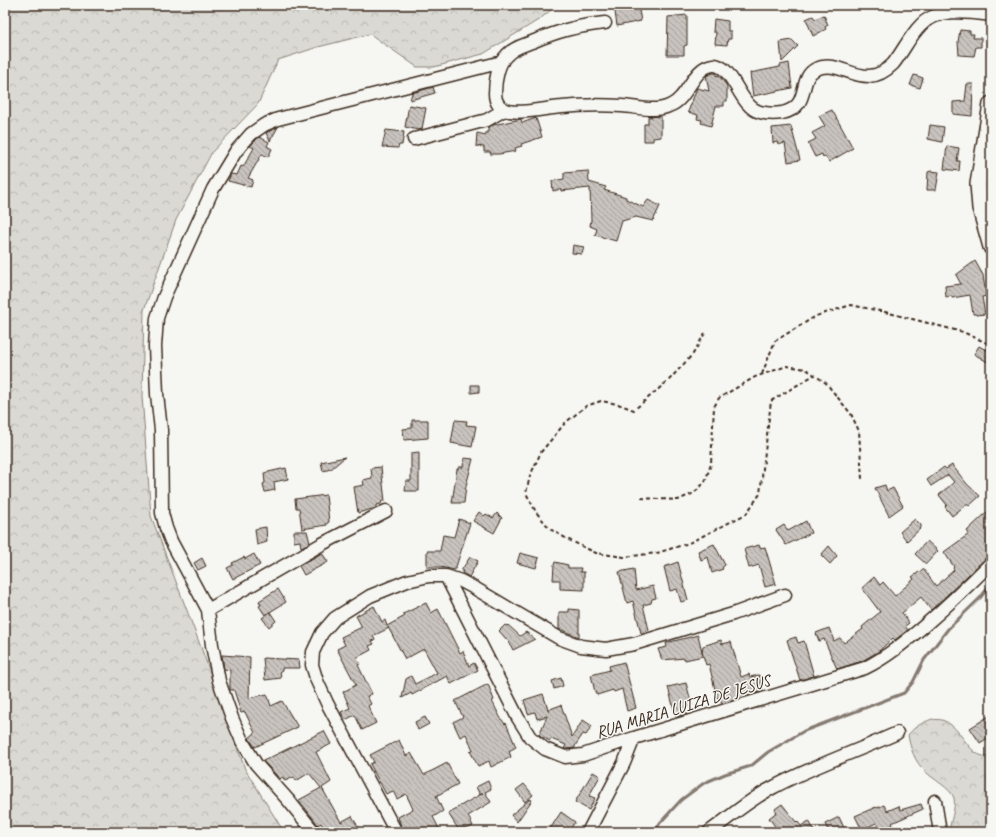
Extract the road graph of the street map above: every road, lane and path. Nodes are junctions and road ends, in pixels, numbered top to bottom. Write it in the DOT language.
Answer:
graph roads {
  1 [pos="991,15"];
  2 [pos="605,23"];
  3 [pos="502,62"];
  4 [pos="991,104"];
  5 [pos="504,110"];
  6 [pos="414,139"];
  7 [pos="991,247"];
  8 [pos="704,334"];
  9 [pos="991,346"];
  10 [pos="762,374"];
  11 [pos="814,375"];
  12 [pos="862,479"];
  13 [pos="641,498"];
  14 [pos="386,511"];
  15 [pos="991,563"];
  16 [pos="446,576"];
  17 [pos="786,595"];
  18 [pos="208,610"];
  19 [pos="897,733"];
  20 [pos="634,738"];
  21 [pos="935,801"];
  22 [pos="314,832"];
  23 [pos="396,832"];
  24 [pos="588,832"];
  25 [pos="709,832"];
  26 [pos="940,832"];
  1 -- 5 [label="street"];
  2 -- 3 [label="street"];
  3 -- 5 [label="street"];
  3 -- 18 [label="street"];
  4 -- 7 [label="main road"];
  5 -- 6 [label="street"];
  8 -- 11 [label="path"];
  9 -- 10 [label="path"];
  10 -- 11 [label="path"];
  10 -- 13 [label="path"];
  11 -- 12 [label="path"];
  14 -- 18 [label="street"];
  15 -- 20 [label="street, RUA MARIA LUIZA DE JESUS"];
  16 -- 17 [label="street"];
  16 -- 20 [label="street, RUA MARIA LUIZA DE JESUS"];
  16 -- 23 [label="street"];
  18 -- 22 [label="street"];
  19 -- 25 [label="street"];
  20 -- 24 [label="street"];
  21 -- 26 [label="street"];
}
